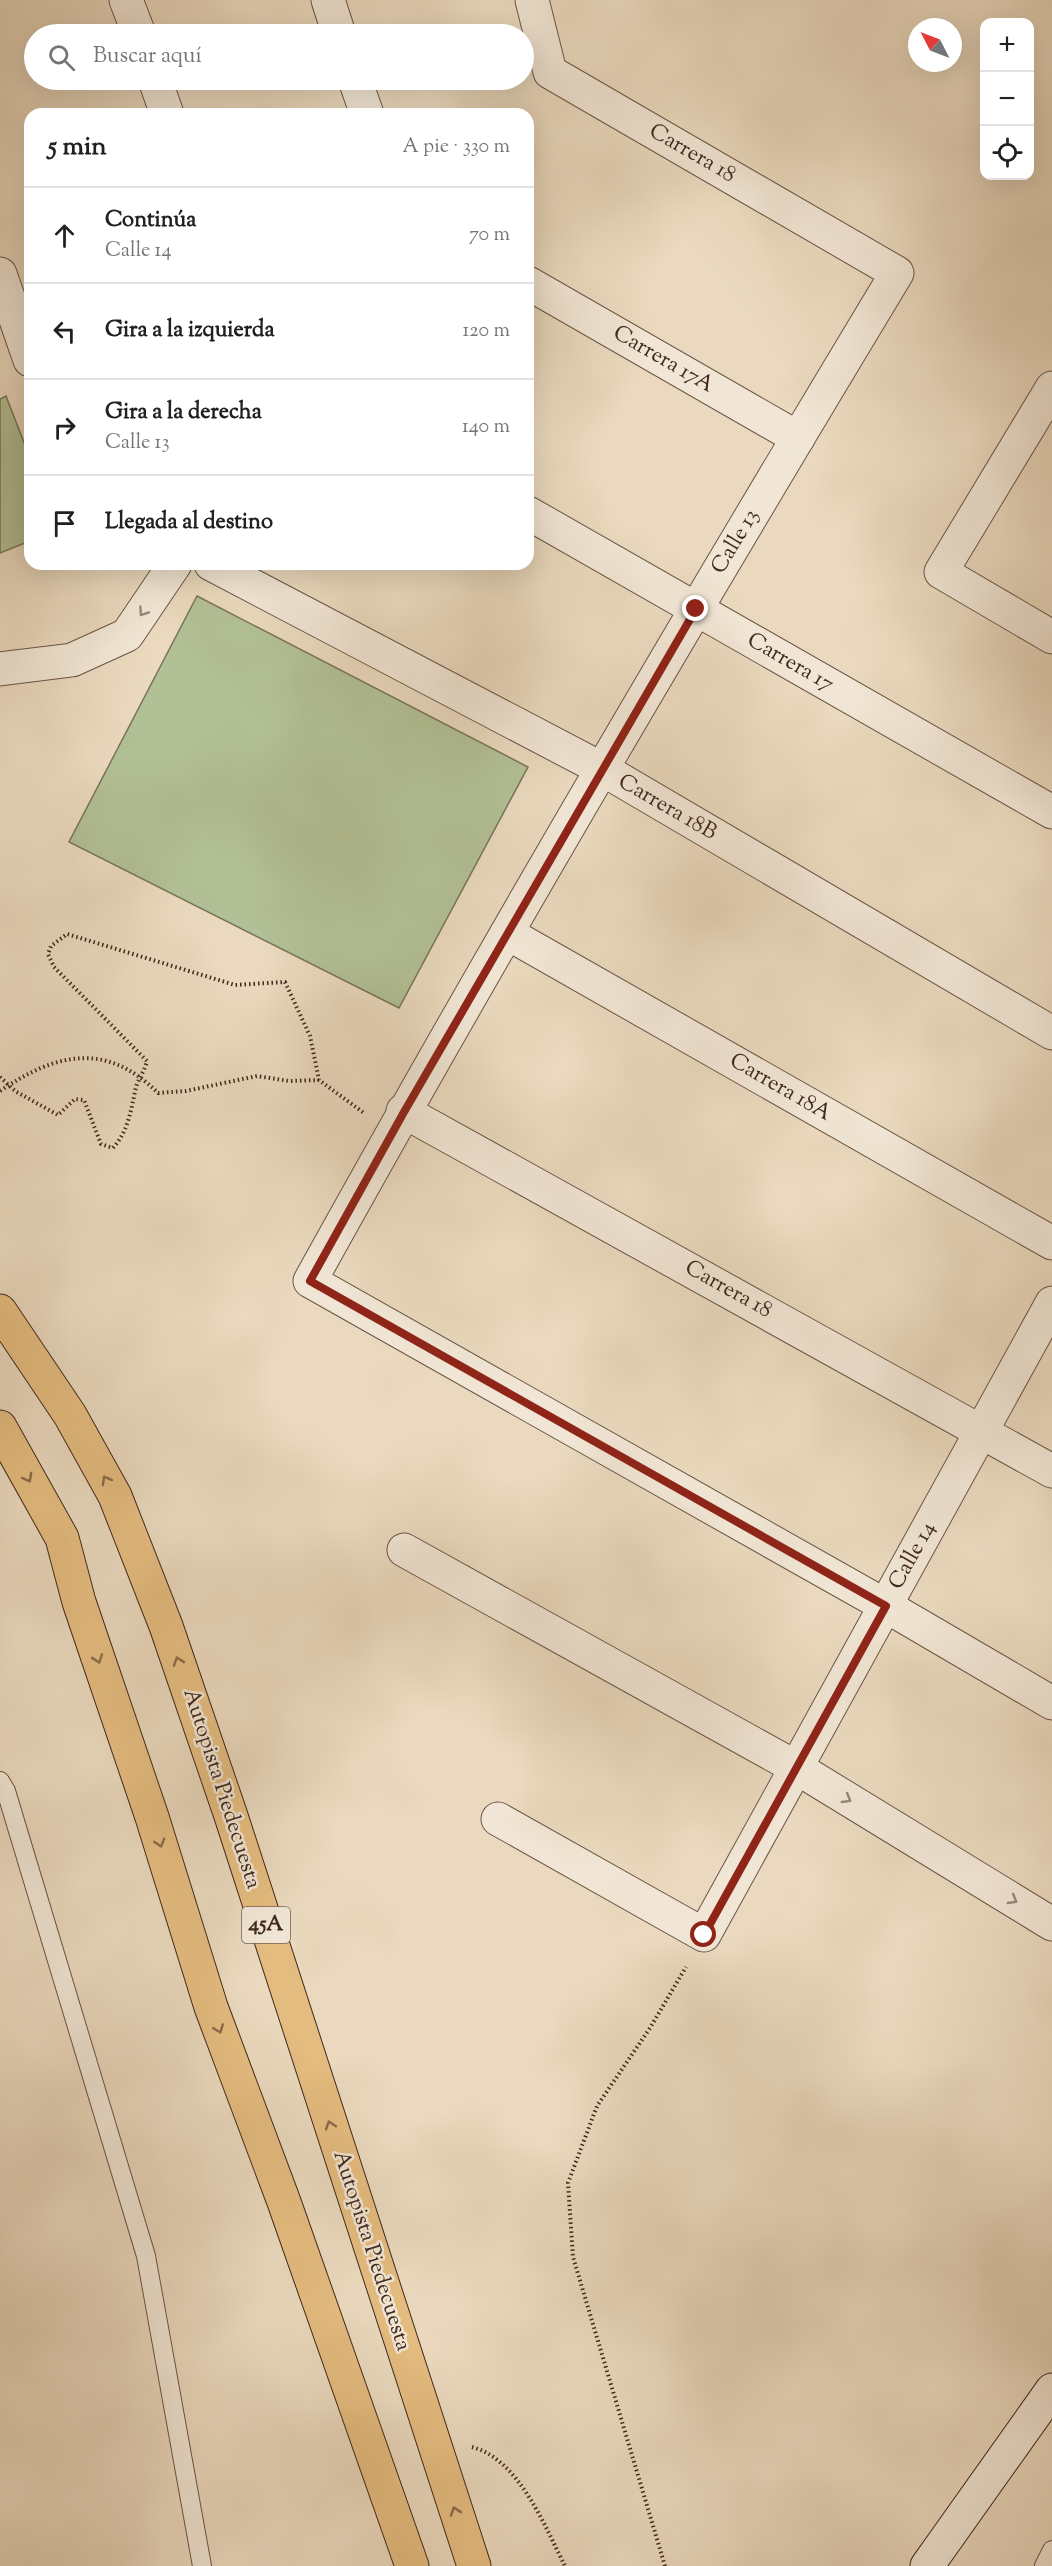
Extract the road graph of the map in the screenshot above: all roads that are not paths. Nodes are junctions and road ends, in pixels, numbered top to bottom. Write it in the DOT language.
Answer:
graph roads {
  1 [pos="126,0"];
  2 [pos="328,0"];
  3 [pos="532,0"];
  4 [pos="135,24"];
  5 [pos="336,24"];
  6 [pos="159,90"];
  7 [pos="359,90"];
  8 [pos="165,108"];
  9 [pos="365,108"];
  10 [pos="897,273"];
  11 [pos="0,274"];
  12 [pos="534,286"];
  13 [pos="24,343"];
  14 [pos="1050,396"];
  15 [pos="798,438"];
  16 [pos="534,516"];
  17 [pos="171,570"];
  18 [pos="222,570"];
  19 [pos="696,609"];
  20 [pos="1052,638"];
  21 [pos="0,669"];
  22 [pos="602,769"];
  23 [pos="1052,812"];
  24 [pos="507,933"];
  25 [pos="1052,1033"];
  26 [pos="398,1122"];
  27 [pos="1052,1243"];
  28 [pos="1052,1303"];
  29 [pos="0,1311"];
  30 [pos="0,1427"];
  31 [pos="982,1430"];
  32 [pos="1052,1471"];
  33 [pos="404,1550"];
  34 [pos="886,1606"];
  35 [pos="1052,1703"];
  36 [pos="797,1768"];
  37 [pos="0,1781"];
  38 [pos="498,1819"];
  39 [pos="1052,1924"];
  40 [pos="1052,2390"];
  41 [pos="1052,2550"];
  42 [pos="202,2566"];
  43 [pos="412,2566"];
  44 [pos="474,2566"];
  45 [pos="927,2566"];
  46 [pos="1044,2566"];
  1 -- 4 [label="street"];
  2 -- 5 [label="street"];
  3 -- 10 [label="street, Carrera 18"];
  6 -- 8 [label="street"];
  7 -- 9 [label="street"];
  10 -- 15 [label="street, Calle 13"];
  11 -- 13 [label="street"];
  12 -- 15 [label="street, Carrera 17A"];
  14 -- 20 [label="street"];
  15 -- 19 [label="street, Calle 13"];
  16 -- 19 [label="street, Carrera 17"];
  17 -- 21 [label="street, one-way"];
  18 -- 22 [label="street, Carrera 18B"];
  19 -- 22 [label="street, Calle 13"];
  19 -- 23 [label="street, Carrera 17"];
  22 -- 24 [label="street, Calle 13"];
  22 -- 25 [label="street, Carrera 18B"];
  24 -- 26 [label="street, Calle 13"];
  24 -- 27 [label="street, Carrera 18A"];
  26 -- 31 [label="street, Carrera 18"];
  26 -- 34 [label="street, Calle 13"];
  28 -- 31 [label="street, Calle 14"];
  44 -- 29 [label="highway, Autopista Piedecuesta / 45A, one-way"];
  30 -- 43 [label="highway, one-way"];
  31 -- 32 [label="street, Carrera 18"];
  31 -- 34 [label="street, Calle 14"];
  33 -- 36 [label="street"];
  34 -- 35 [label="street"];
  34 -- 36 [label="street, Calle 14"];
  36 -- 38 [label="street, Calle 14"];
  36 -- 39 [label="street, one-way"];
  37 -- 42 [label="lane"];
  40 -- 45 [label="street"];
  41 -- 46 [label="lane"];
}
